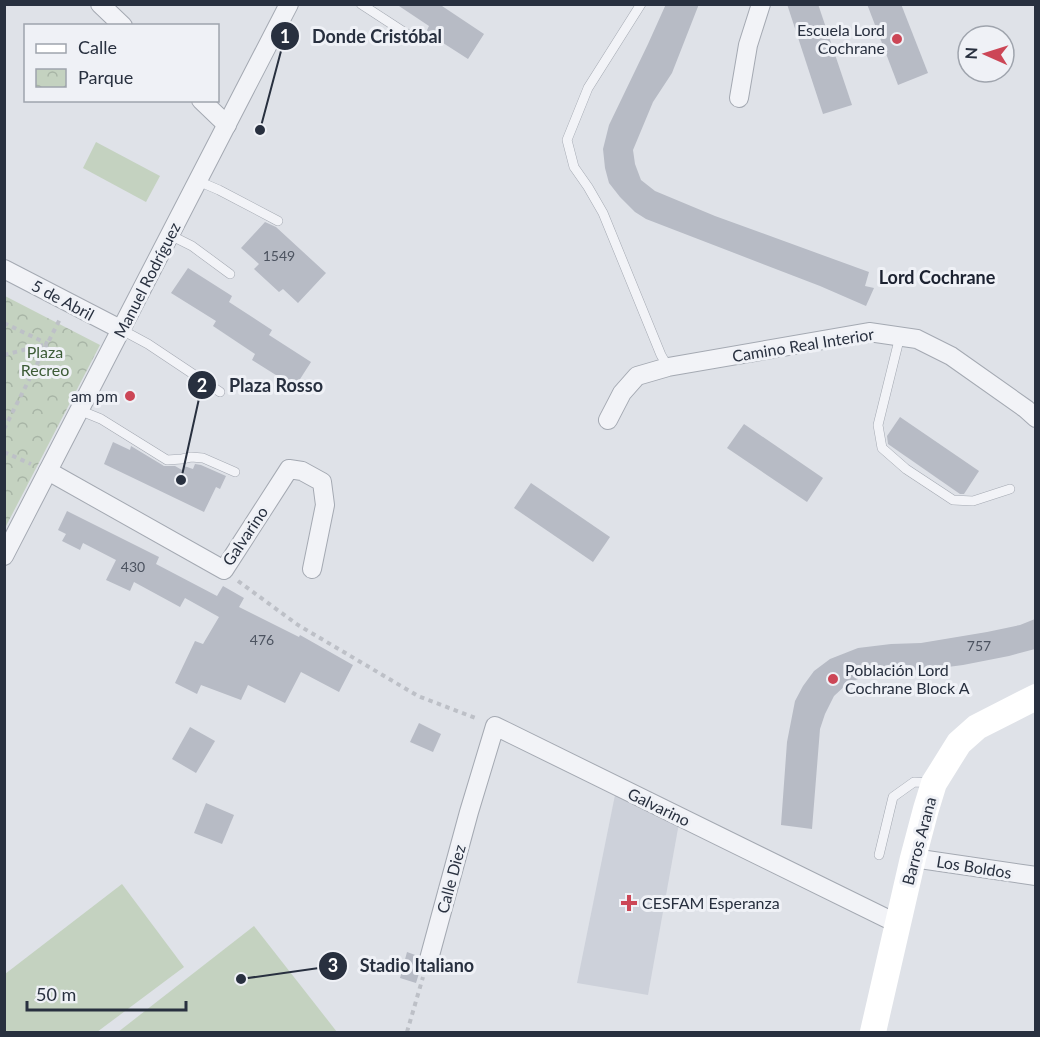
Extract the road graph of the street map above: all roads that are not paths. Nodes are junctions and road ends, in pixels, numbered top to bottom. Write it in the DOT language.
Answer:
graph roads {
  1 [pos="100,4"];
  2 [pos="289,4"];
  3 [pos="361,4"];
  4 [pos="641,4"];
  5 [pos="762,4"];
  6 [pos="121,24"];
  7 [pos="407,34"];
  8 [pos="739,98"];
  9 [pos="203,102"];
  10 [pos="227,125"];
  11 [pos="198,181"];
  12 [pos="278,221"];
  13 [pos="170,235"];
  14 [pos="4,269"];
  15 [pos="230,274"];
  16 [pos="122,330"];
  17 [pos="900,336"];
  18 [pos="668,367"];
  19 [pos="220,392"];
  20 [pos="80,410"];
  21 [pos="1035,418"];
  22 [pos="608,420"];
  23 [pos="48,471"];
  24 [pos="235,472"];
  25 [pos="1010,489"];
  26 [pos="4,556"];
  27 [pos="312,569"];
  28 [pos="1035,696"];
  29 [pos="495,726"];
  30 [pos="934,783"];
  31 [pos="879,855"];
  32 [pos="913,858"];
  33 [pos="1035,876"];
  34 [pos="898,924"];
  35 [pos="429,959"];
  36 [pos="873,1032"];
  1 -- 6 [label="street"];
  2 -- 10 [label="street, Manuel Rodríguez"];
  3 -- 7 [label="lane"];
  4 -- 18 [label="lane"];
  5 -- 8 [label="street"];
  9 -- 10 [label="street"];
  10 -- 11 [label="street, Manuel Rodríguez"];
  11 -- 12 [label="lane"];
  11 -- 13 [label="street, Manuel Rodríguez"];
  13 -- 15 [label="lane"];
  13 -- 16 [label="street, Manuel Rodríguez"];
  14 -- 16 [label="street, 5 de Abril"];
  16 -- 19 [label="lane"];
  16 -- 20 [label="street, Manuel Rodríguez"];
  17 -- 18 [label="street, Camino Real Interior"];
  17 -- 21 [label="street, Camino Real Interior"];
  17 -- 25 [label="lane"];
  18 -- 22 [label="street, Camino Real Interior"];
  20 -- 23 [label="street, Manuel Rodríguez"];
  20 -- 24 [label="lane"];
  23 -- 26 [label="street, Manuel Rodríguez"];
  23 -- 27 [label="street, Galvarino"];
  28 -- 30 [label="street, Barros Arana"];
  29 -- 34 [label="street, Galvarino"];
  29 -- 35 [label="street, Calle Diez"];
  30 -- 31 [label="lane"];
  30 -- 32 [label="street, Barros Arana"];
  32 -- 33 [label="street, Los Boldos"];
  32 -- 34 [label="street, Barros Arana"];
  34 -- 36 [label="street, Barros Arana"];
}
